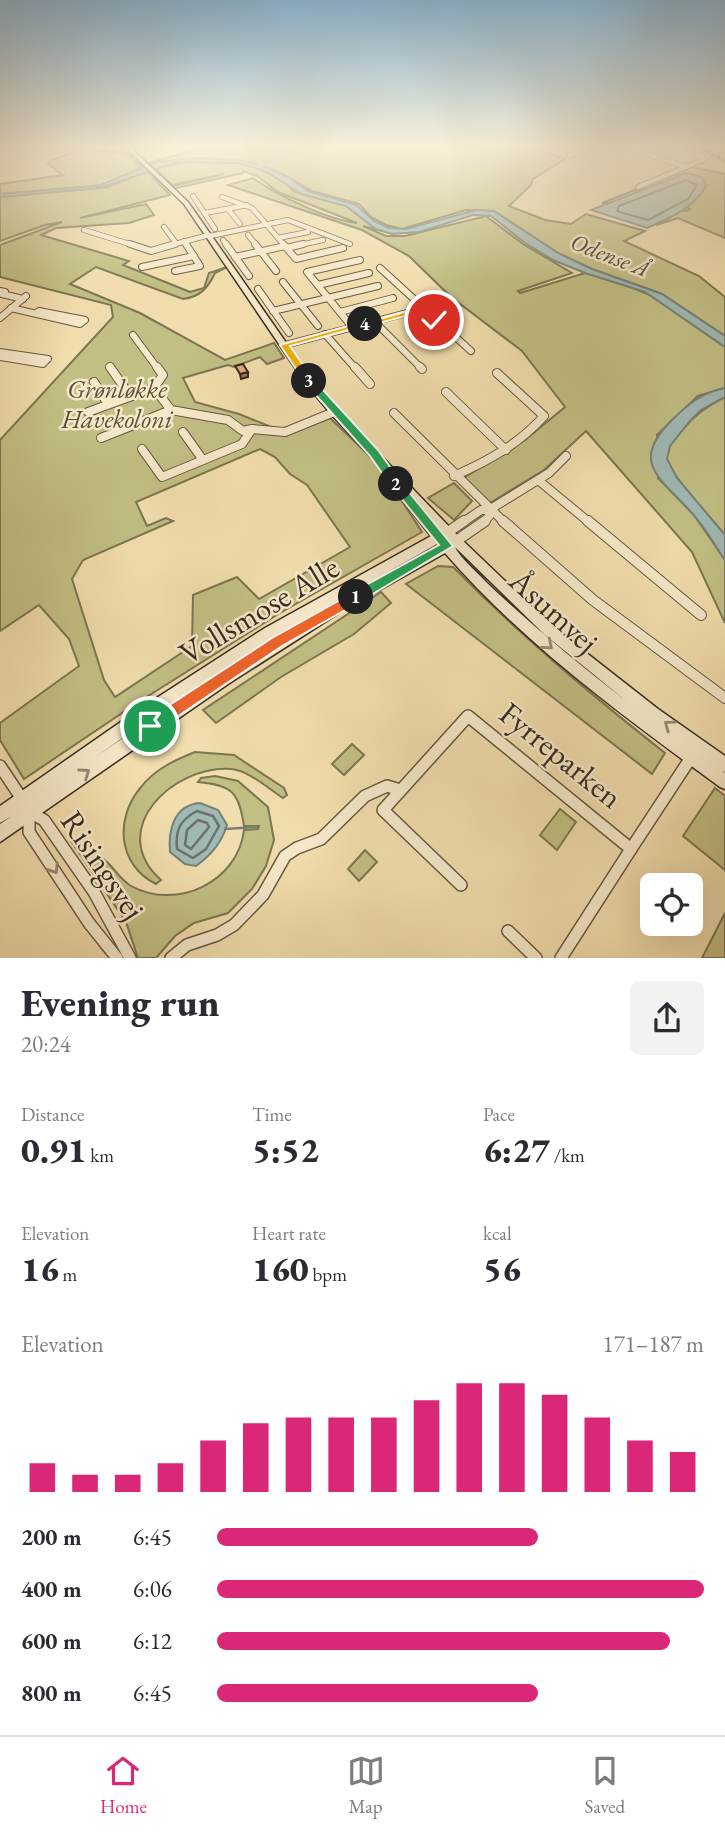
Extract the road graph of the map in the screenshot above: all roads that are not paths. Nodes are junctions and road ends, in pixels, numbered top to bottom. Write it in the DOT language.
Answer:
graph roads {
  1 [pos="175,193"];
  2 [pos="193,196"];
  3 [pos="222,197"];
  4 [pos="247,205"];
  5 [pos="228,209"];
  6 [pos="205,213"];
  7 [pos="240,224"];
  8 [pos="267,224"];
  9 [pos="164,227"];
  10 [pos="84,230"];
  11 [pos="308,232"];
  12 [pos="211,233"];
  13 [pos="248,235"];
  14 [pos="278,238"];
  15 [pos="223,240"];
  16 [pos="323,240"];
  17 [pos="184,241"];
  18 [pos="176,243"];
  19 [pos="350,244"];
  20 [pos="286,247"];
  21 [pos="343,248"];
  22 [pos="260,251"];
  23 [pos="194,256"];
  24 [pos="235,257"];
  25 [pos="360,260"];
  26 [pos="142,267"];
  27 [pos="380,268"];
  28 [pos="175,271"];
  29 [pos="276,271"];
  30 [pos="369,273"];
  31 [pos="249,276"];
  32 [pos="283,282"];
  33 [pos="318,285"];
  34 [pos="378,286"];
  35 [pos="258,289"];
  36 [pos="1,293"];
  37 [pos="328,298"];
  38 [pos="393,298"];
  39 [pos="301,304"];
  40 [pos="11,308"];
  41 [pos="422,309"];
  42 [pos="274,311"];
  43 [pos="340,312"];
  44 [pos="36,313"];
  45 [pos="0,318"];
  46 [pos="375,321"];
  47 [pos="318,326"];
  48 [pos="352,327"];
  49 [pos="289,333"];
  50 [pos="326,334"];
  51 [pos="133,335"];
  52 [pos="285,345"];
  53 [pos="471,351"];
  54 [pos="0,352"];
  55 [pos="0,357"];
  56 [pos="110,367"];
  57 [pos="422,369"];
  58 [pos="497,373"];
  59 [pos="94,382"];
  60 [pos="370,384"];
  61 [pos="153,388"];
  62 [pos="446,392"];
  63 [pos="130,397"];
  64 [pos="108,404"];
  65 [pos="171,410"];
  66 [pos="88,412"];
  67 [pos="334,412"];
  68 [pos="394,413"];
  69 [pos="252,429"];
  70 [pos="183,432"];
  71 [pos="101,438"];
  72 [pos="142,449"];
  73 [pos="506,450"];
  74 [pos="566,456"];
  75 [pos="203,460"];
  76 [pos="454,476"];
  77 [pos="538,480"];
  78 [pos="489,510"];
  79 [pos="447,539"];
  80 [pos="701,615"];
  81 [pos="725,698"];
  82 [pos="695,752"];
  83 [pos="725,765"];
  84 [pos="0,766"];
  85 [pos="725,782"];
  86 [pos="400,790"];
  87 [pos="26,806"];
  88 [pos="0,815"];
  89 [pos="0,834"];
  90 [pos="631,849"];
  91 [pos="461,886"];
  92 [pos="508,931"];
  93 [pos="117,958"];
  94 [pos="130,958"];
  95 [pos="171,958"];
  96 [pos="536,958"];
  97 [pos="562,958"];
  1 -- 12 [label="street, Åsumvej"];
  2 -- 6 [label="street, Åsumvej"];
  3 -- 4 [label="street"];
  4 -- 5 [label="street"];
  4 -- 8 [label="street"];
  5 -- 6 [label="street"];
  5 -- 7 [label="street"];
  6 -- 12 [label="street, Åsumvej"];
  8 -- 12 [label="street"];
  8 -- 14 [label="street"];
  8 -- 19 [label="street"];
  9 -- 18 [label="street"];
  10 -- 18 [label="street"];
  11 -- 14 [label="street"];
  12 -- 17 [label="street"];
  12 -- 52 [label="street, Åsumvej"];
  13 -- 22 [label="street"];
  14 -- 20 [label="street"];
  15 -- 24 [label="street"];
  16 -- 20 [label="street"];
  17 -- 18 [label="street"];
  17 -- 23 [label="street"];
  20 -- 21 [label="street"];
  20 -- 22 [label="street"];
  22 -- 24 [label="street"];
  22 -- 29 [label="street"];
  23 -- 26 [label="street"];
  23 -- 28 [label="street"];
  24 -- 31 [label="street"];
  25 -- 33 [label="street"];
  27 -- 41 [label="street"];
  30 -- 33 [label="street"];
  32 -- 39 [label="street"];
  33 -- 37 [label="street"];
  34 -- 37 [label="street"];
  35 -- 42 [label="street"];
  36 -- 40 [label="street"];
  37 -- 39 [label="street"];
  37 -- 43 [label="street"];
  38 -- 43 [label="street"];
  39 -- 42 [label="street"];
  39 -- 47 [label="street"];
  40 -- 44 [label="street"];
  40 -- 45 [label="street"];
  41 -- 46 [label="street"];
  41 -- 53 [label="street"];
  42 -- 49 [label="street"];
  43 -- 48 [label="street"];
  44 -- 44 [label="street"];
  46 -- 48 [label="street"];
  46 -- 57 [label="street"];
  48 -- 50 [label="street"];
  50 -- 52 [label="street"];
  50 -- 60 [label="street"];
  51 -- 61 [label="street"];
  52 -- 67 [label="street, Åsumvej"];
  54 -- 55 [label="street"];
  56 -- 63 [label="street"];
  58 -- 73 [label="street"];
  59 -- 64 [label="street"];
  61 -- 63 [label="street"];
  61 -- 65 [label="street"];
  62 -- 73 [label="street"];
  63 -- 64 [label="street"];
  64 -- 66 [label="street"];
  65 -- 69 [label="street"];
  65 -- 71 [label="street"];
  67 -- 69 [label="street"];
  67 -- 79 [label="street, Åsumvej"];
  68 -- 76 [label="street, Åsumvej"];
  69 -- 75 [label="street"];
  70 -- 75 [label="street"];
  72 -- 75 [label="street"];
  73 -- 76 [label="street"];
  74 -- 77 [label="street"];
  76 -- 78 [label="street, Åsumvej"];
  77 -- 78 [label="street"];
  77 -- 80 [label="street"];
  78 -- 79 [label="street"];
  78 -- 81 [label="street, Åsumvej"];
  79 -- 82 [label="street, Åsumvej"];
  79 -- 87 [label="street, Vollsmose Alle"];
  82 -- 83 [label="street, Åsumvej"];
  82 -- 85 [label="street, Åsumvej"];
  82 -- 90 [label="street, Fyrreparken"];
  84 -- 87 [label="street"];
  86 -- 90 [label="street, Fyrreparken"];
  86 -- 91 [label="street, Fyrreparken"];
  86 -- 95 [label="street"];
  87 -- 88 [label="street, Vollsmose Alle"];
  87 -- 89 [label="street, Vollsmose Alle"];
  87 -- 93 [label="street, Risingsvej, one-way"];
  87 -- 94 [label="street, Risingsvej"];
  90 -- 97 [label="street, Fyrreparken"];
  92 -- 96 [label="street"];
}
